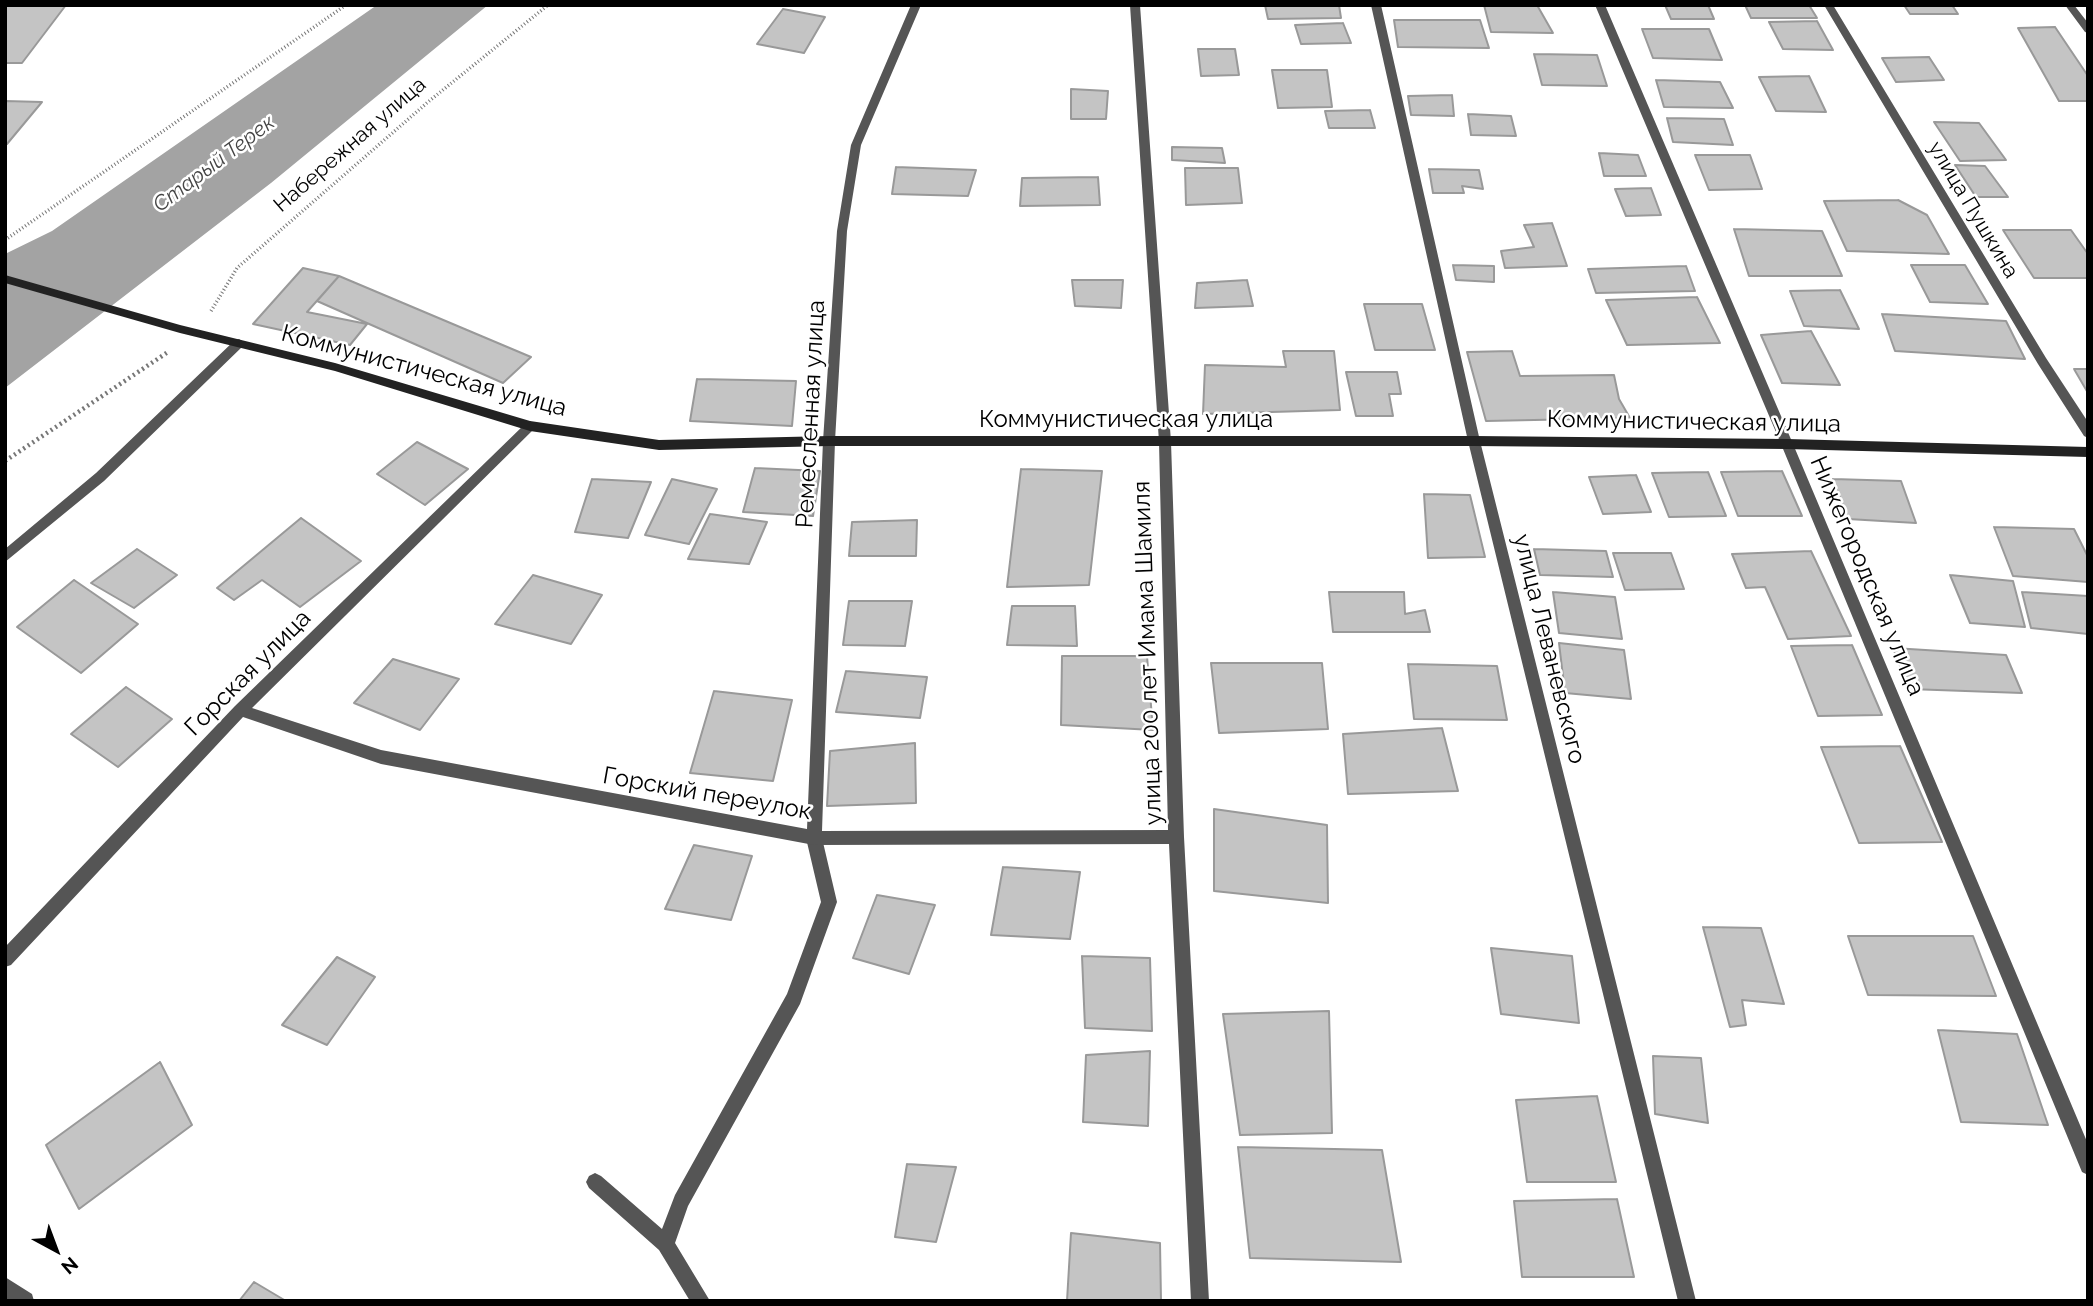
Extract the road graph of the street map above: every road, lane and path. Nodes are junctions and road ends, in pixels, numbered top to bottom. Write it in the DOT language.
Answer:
graph roads {
  1 [pos="346,5"];
  2 [pos="548,5"];
  3 [pos="916,5"];
  4 [pos="1135,5"];
  5 [pos="1376,5"];
  6 [pos="1600,5"];
  7 [pos="1828,5"];
  8 [pos="2069,5"];
  9 [pos="2088,30"];
  10 [pos="5,240"];
  11 [pos="5,279"];
  12 [pos="197,333"];
  13 [pos="239,343"];
  14 [pos="530,426"];
  15 [pos="2088,433"];
  16 [pos="829,441"];
  17 [pos="1474,441"];
  18 [pos="1165,442"];
  19 [pos="1787,444"];
  20 [pos="2088,452"];
  21 [pos="5,461"];
  22 [pos="5,556"];
  23 [pos="240,710"];
  24 [pos="1176,837"];
  25 [pos="814,838"];
  26 [pos="5,959"];
  27 [pos="2088,1166"];
  28 [pos="595,1182"];
  29 [pos="666,1244"];
  30 [pos="5,1286"];
  31 [pos="25,1301"];
  32 [pos="701,1301"];
  33 [pos="1200,1301"];
  34 [pos="1687,1301"];
  1 -- 10 [label="path"];
  2 -- 12 [label="path, Набережная улица"];
  3 -- 16 [label="street, Ремесленная улица"];
  4 -- 18 [label="street, улица 200 лет Имама Шамиля"];
  5 -- 17 [label="street, улица Леваневского"];
  6 -- 19 [label="street, Нижегородская улица"];
  7 -- 15 [label="street, улица Пушкина"];
  8 -- 9 [label="street"];
  11 -- 12 [label="street, Коммунистическая улица"];
  12 -- 13 [label="street, Коммунистическая улица"];
  12 -- 21 [label="path"];
  13 -- 14 [label="street, Коммунистическая улица"];
  13 -- 22 [label="street"];
  14 -- 16 [label="street, Коммунистическая улица"];
  14 -- 23 [label="street, Горская улица"];
  16 -- 18 [label="street, Коммунистическая улица"];
  16 -- 25 [label="street, Ремесленная улица"];
  17 -- 18 [label="street, Коммунистическая улица"];
  17 -- 19 [label="street, Коммунистическая улица"];
  17 -- 34 [label="street, улица Леваневского"];
  18 -- 24 [label="street, улица 200 лет Имама Шамиля"];
  19 -- 20 [label="street, Коммунистическая улица"];
  19 -- 27 [label="street, Нижегородская улица"];
  23 -- 25 [label="street, Горский переулок"];
  23 -- 26 [label="street, Горская улица"];
  24 -- 25 [label="street, Горский переулок"];
  24 -- 33 [label="street, улица 200 лет Имама Шамиля"];
  25 -- 29 [label="street, Ремесленная улица"];
  28 -- 29 [label="street"];
  29 -- 32 [label="street"];
  30 -- 31 [label="street"];
}
